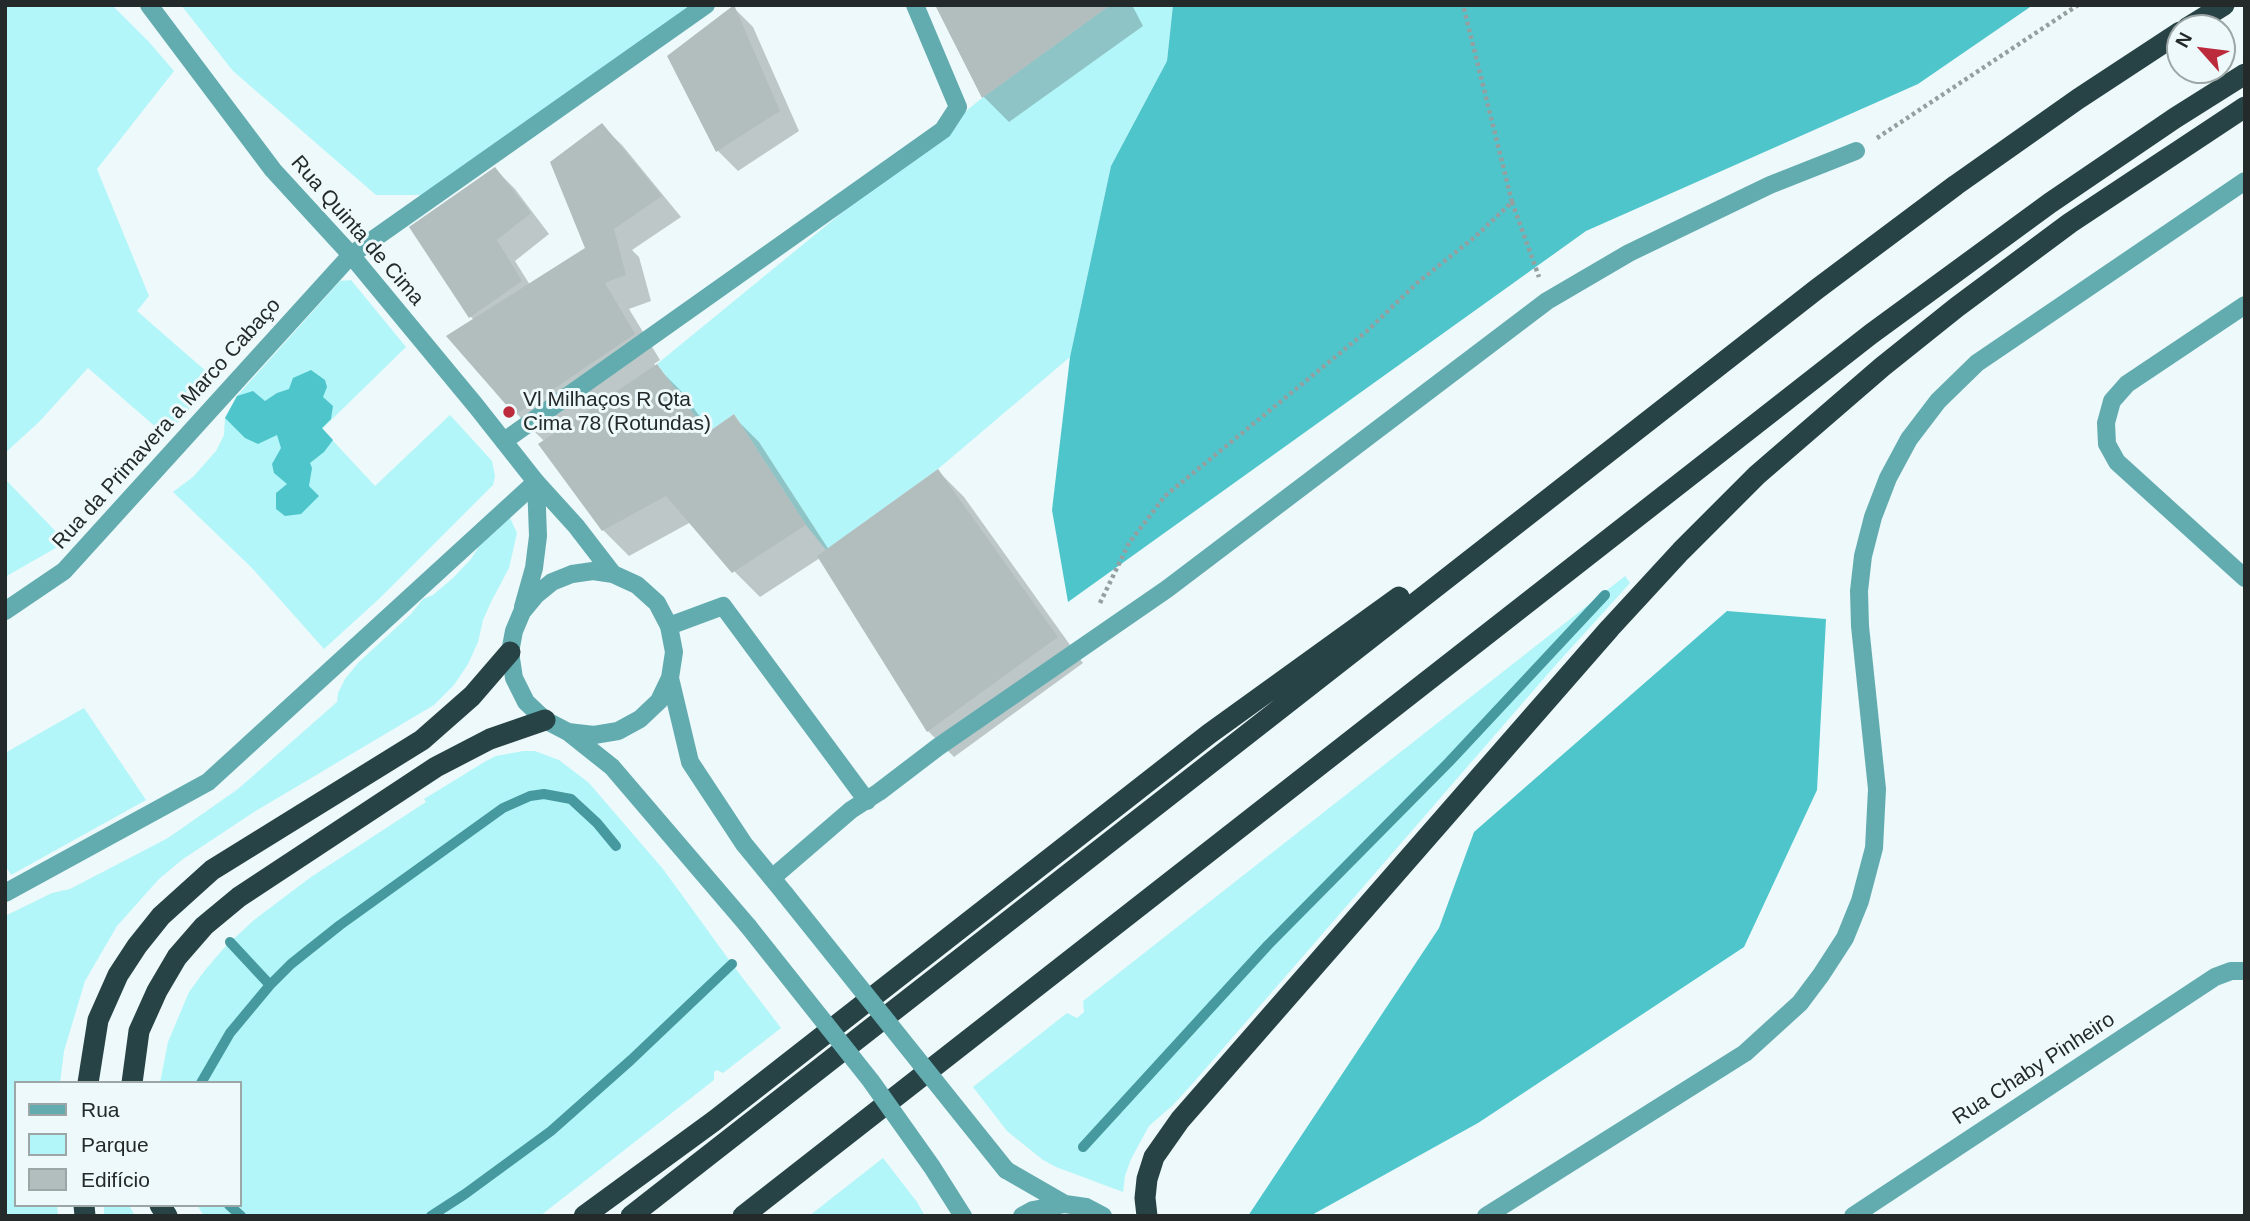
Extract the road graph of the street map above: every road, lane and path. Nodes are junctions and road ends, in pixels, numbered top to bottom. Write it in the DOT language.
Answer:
graph roads {
  1 [pos="149,5"];
  2 [pos="706,5"];
  3 [pos="915,5"];
  4 [pos="1463,5"];
  5 [pos="2078,5"];
  6 [pos="2166,41"];
  7 [pos="2245,74"];
  8 [pos="2245,107"];
  9 [pos="1856,151"];
  10 [pos="2245,181"];
  11 [pos="1511,202"];
  12 [pos="351,255"];
  13 [pos="1547,301"];
  14 [pos="2245,305"];
  15 [pos="1659,410"];
  16 [pos="504,441"];
  17 [pos="536,482"];
  18 [pos="613,574"];
  19 [pos="2245,578"];
  20 [pos="5,611"];
  21 [pos="522,612"];
  22 [pos="669,626"];
  23 [pos="1085,646"];
  24 [pos="510,652"];
  25 [pos="670,678"];
  26 [pos="545,720"];
  27 [pos="568,732"];
  28 [pos="867,800"];
  29 [pos="772,878"];
  30 [pos="5,893"];
  31 [pos="2245,971"];
  32 [pos="88,1081"];
  33 [pos="132,1081"];
  34 [pos="1065,1204"];
  35 [pos="584,1216"];
  36 [pos="631,1216"];
  37 [pos="743,1216"];
  38 [pos="963,1216"];
  39 [pos="1022,1216"];
  40 [pos="1103,1216"];
  41 [pos="1147,1216"];
  42 [pos="1486,1216"];
  43 [pos="1853,1216"];
  1 -- 12 [label="street, Rua Quinta de Cima"];
  2 -- 12 [label="street, Rua da Primavera a Marco Cabaço"];
  3 -- 16 [label="street"];
  4 -- 11 [label="path"];
  5 -- 9 [label="path"];
  6 -- 15 [label="highway"];
  7 -- 37 [label="highway"];
  8 -- 41 [label="highway"];
  9 -- 13 [label="street"];
  10 -- 42 [label="street"];
  11 -- 13 [label="path"];
  11 -- 23 [label="path"];
  12 -- 16 [label="street, Rua Quinta de Cima"];
  12 -- 20 [label="street, Rua da Primavera a Marco Cabaço"];
  13 -- 23 [label="street"];
  14 -- 19 [label="street"];
  15 -- 35 [label="highway"];
  15 -- 36 [label="highway"];
  16 -- 17 [label="street, Rua Quinta de Cima"];
  17 -- 18 [label="street, Rua Quinta de Cima"];
  17 -- 21 [label="street"];
  17 -- 30 [label="street"];
  18 -- 21 [label="street"];
  18 -- 22 [label="street"];
  21 -- 24 [label="street"];
  22 -- 25 [label="street"];
  22 -- 28 [label="street"];
  23 -- 28 [label="street"];
  24 -- 26 [label="street"];
  24 -- 32 [label="highway"];
  25 -- 27 [label="street"];
  25 -- 29 [label="street"];
  26 -- 27 [label="street"];
  26 -- 33 [label="highway"];
  27 -- 38 [label="street, bridge"];
  28 -- 29 [label="street"];
  29 -- 34 [label="street, bridge"];
  31 -- 43 [label="street, Rua Chaby Pinheiro"];
  34 -- 39 [label="street"];
  34 -- 40 [label="street"];
}
